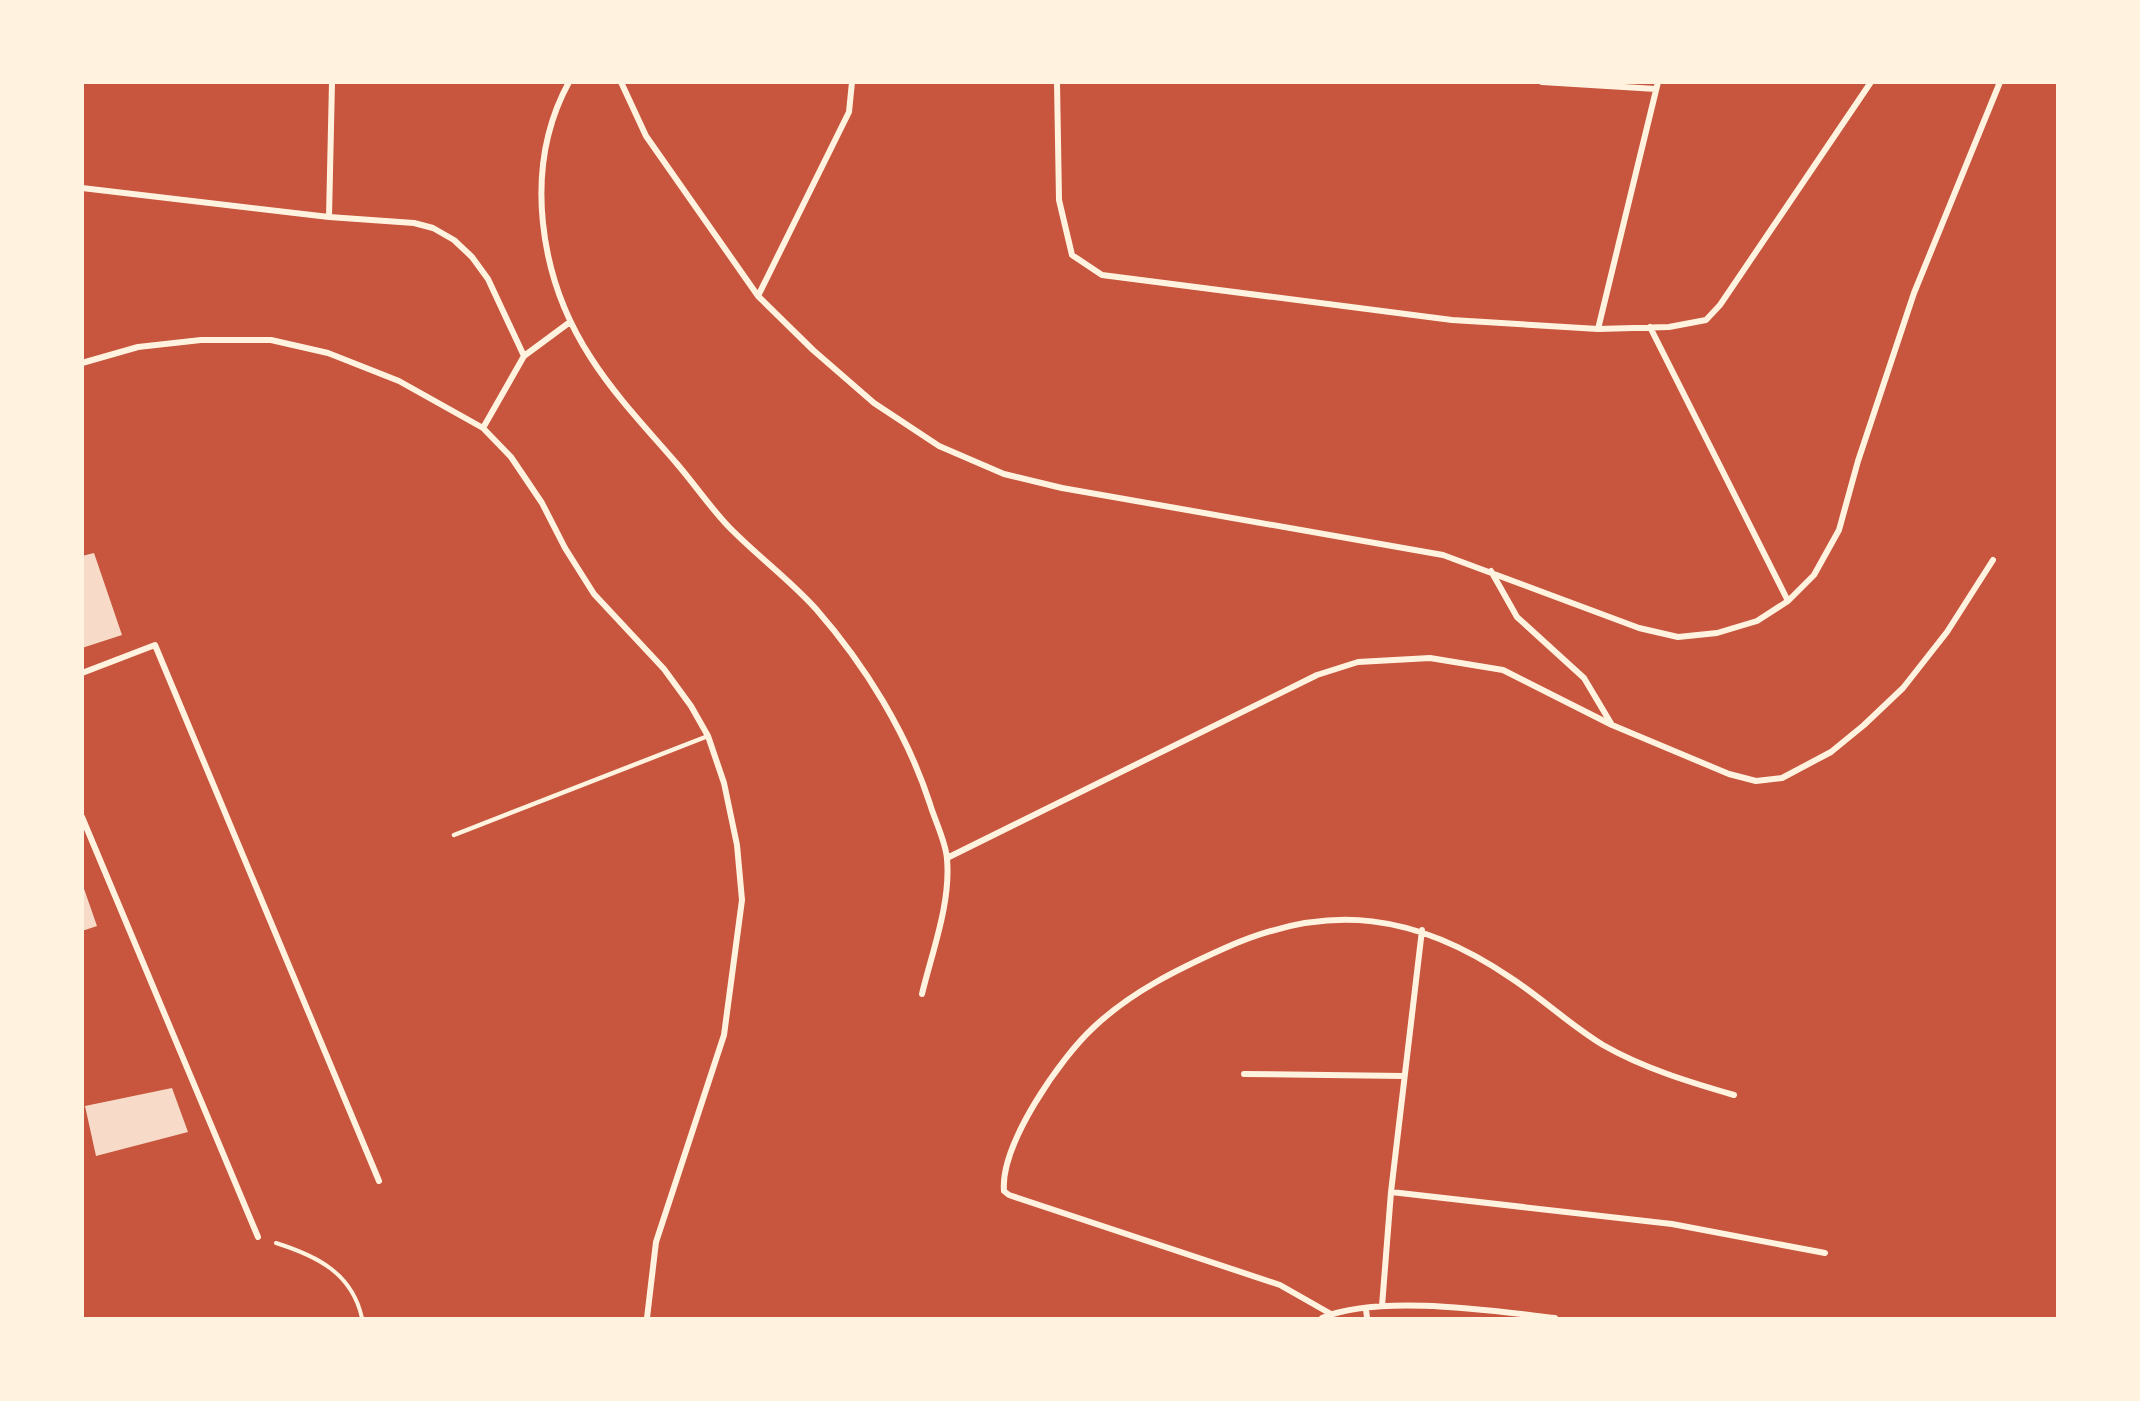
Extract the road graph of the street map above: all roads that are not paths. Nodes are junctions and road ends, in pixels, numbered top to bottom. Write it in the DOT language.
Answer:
graph roads {
  1 [pos="332,82"];
  2 [pos="569,82"];
  3 [pos="621,82"];
  4 [pos="852,82"];
  5 [pos="1057,82"];
  6 [pos="1542,82"];
  7 [pos="1871,82"];
  8 [pos="2000,82"];
  9 [pos="1657,86"];
  10 [pos="82,188"];
  11 [pos="329,217"];
  12 [pos="758,296"];
  13 [pos="570,322"];
  14 [pos="1650,327"];
  15 [pos="1598,329"];
  16 [pos="524,356"];
  17 [pos="82,363"];
  18 [pos="483,428"];
  19 [pos="1993,560"];
  20 [pos="1491,571"];
  21 [pos="1788,601"];
  22 [pos="82,673"];
  23 [pos="1612,725"];
  24 [pos="708,736"];
  25 [pos="82,817"];
  26 [pos="454,835"];
  27 [pos="947,858"];
  28 [pos="1422,930"];
  29 [pos="922,994"];
  30 [pos="1244,1074"];
  31 [pos="1404,1076"];
  32 [pos="1734,1095"];
  33 [pos="379,1181"];
  34 [pos="1391,1192"];
  35 [pos="258,1237"];
  36 [pos="1825,1253"];
  37 [pos="1382,1306"];
  38 [pos="1366,1309"];
  39 [pos="1485,1310"];
  40 [pos="1331,1314"];
  41 [pos="647,1318"];
  42 [pos="1322,1318"];
  43 [pos="1367,1318"];
  44 [pos="1491,1318"];
  45 [pos="1555,1318"];
  1 -- 11 [label="street"];
  2 -- 13 [label="street"];
  3 -- 12 [label="street"];
  4 -- 12 [label="street"];
  5 -- 15 [label="street"];
  6 -- 9 [label="street"];
  7 -- 14 [label="street"];
  8 -- 21 [label="street"];
  9 -- 15 [label="street"];
  10 -- 11 [label="street"];
  11 -- 16 [label="street"];
  12 -- 20 [label="street"];
  13 -- 16 [label="street"];
  13 -- 27 [label="street"];
  14 -- 15 [label="street"];
  14 -- 21 [label="street"];
  16 -- 18 [label="street"];
  17 -- 18 [label="street"];
  18 -- 24 [label="street"];
  19 -- 23 [label="street"];
  20 -- 21 [label="street"];
  20 -- 23 [label="street"];
  22 -- 33 [label="street"];
  23 -- 27 [label="street"];
  24 -- 26 [label="lane"];
  24 -- 41 [label="street"];
  25 -- 35 [label="street"];
  27 -- 29 [label="street"];
  28 -- 31 [label="street"];
  28 -- 32 [label="street"];
  28 -- 40 [label="street"];
  30 -- 31 [label="street"];
  31 -- 34 [label="street"];
  34 -- 36 [label="street"];
  34 -- 37 [label="street"];
  37 -- 38 [label="street"];
  37 -- 39 [label="street"];
  38 -- 40 [label="street"];
  38 -- 43 [label="street"];
  39 -- 44 [label="street"];
  39 -- 45 [label="street"];
  40 -- 42 [label="street"];
}
